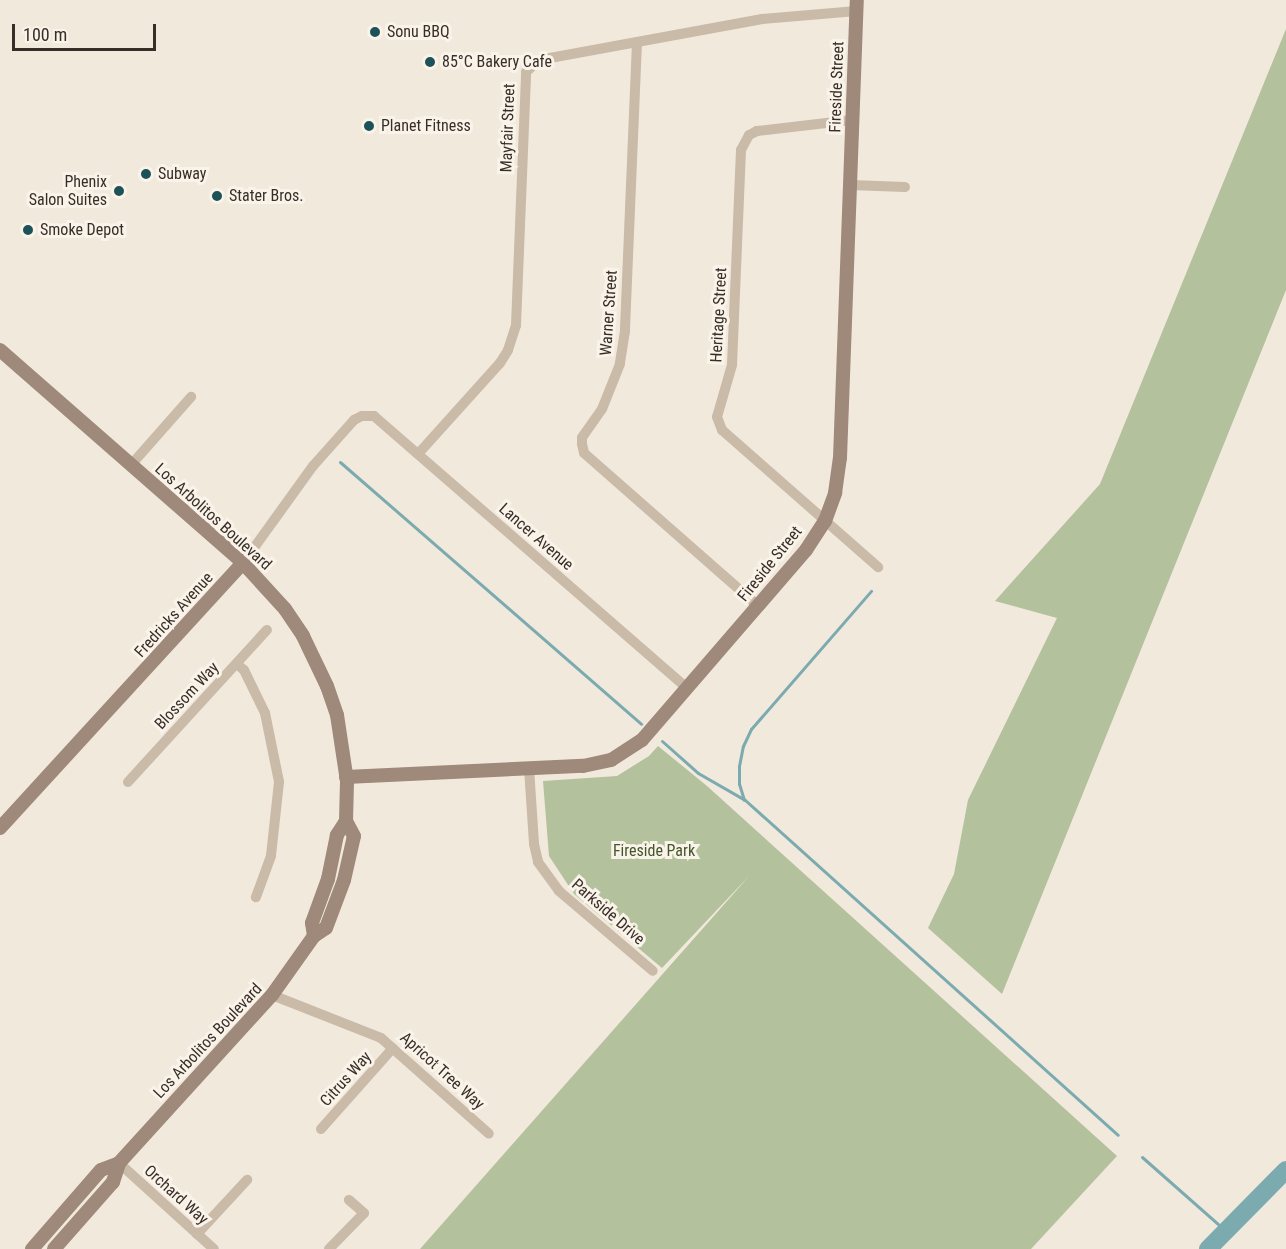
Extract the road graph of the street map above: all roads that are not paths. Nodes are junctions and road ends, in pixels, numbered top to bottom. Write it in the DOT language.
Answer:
graph roads {
  1 [pos="857,5"];
  2 [pos="637,42"];
  3 [pos="852,120"];
  4 [pos="850,185"];
  5 [pos="904,187"];
  6 [pos="0,350"];
  7 [pos="191,397"];
  8 [pos="362,416"];
  9 [pos="418,454"];
  10 [pos="131,465"];
  11 [pos="825,521"];
  12 [pos="243,563"];
  13 [pos="878,567"];
  14 [pos="758,606"];
  15 [pos="267,630"];
  16 [pos="237,663"];
  17 [pos="687,688"];
  18 [pos="529,768"];
  19 [pos="346,777"];
  20 [pos="128,782"];
  21 [pos="0,828"];
  22 [pos="256,897"];
  23 [pos="653,972"];
  24 [pos="272,995"];
  25 [pos="393,1048"];
  26 [pos="321,1129"];
  27 [pos="489,1134"];
  28 [pos="119,1163"];
  29 [pos="247,1180"];
  30 [pos="349,1200"];
  31 [pos="196,1234"];
  32 [pos="32,1249"];
  33 [pos="54,1249"];
  34 [pos="214,1249"];
  35 [pos="329,1249"];
  1 -- 2 [label="street, Mayfair Street"];
  1 -- 3 [label="street, Fireside Street"];
  2 -- 9 [label="street, Mayfair Street"];
  2 -- 14 [label="street, Warner Street"];
  3 -- 4 [label="street, Fireside Street"];
  3 -- 11 [label="street, Heritage Street"];
  4 -- 5 [label="street"];
  4 -- 11 [label="street, Fireside Street"];
  6 -- 10 [label="street, Los Arbolitos Boulevard"];
  7 -- 10 [label="street"];
  8 -- 9 [label="street, Lancer Avenue"];
  8 -- 12 [label="street, Fredricks Avenue"];
  9 -- 17 [label="street, Lancer Avenue"];
  10 -- 12 [label="street, Los Arbolitos Boulevard"];
  11 -- 13 [label="street, Heritage Street"];
  11 -- 14 [label="street, Fireside Street"];
  12 -- 19 [label="street, Los Arbolitos Boulevard"];
  12 -- 21 [label="street, Fredricks Avenue"];
  14 -- 17 [label="street, Fireside Street"];
  15 -- 16 [label="street, Blossom Way"];
  16 -- 20 [label="street, Blossom Way"];
  16 -- 22 [label="street"];
  17 -- 18 [label="street, Fireside Street"];
  18 -- 19 [label="street, Fireside Street"];
  18 -- 23 [label="street, Parkside Drive"];
  19 -- 24 [label="street, Los Arbolitos Boulevard"];
  24 -- 25 [label="street, Apricot Tree Way"];
  24 -- 28 [label="street, Los Arbolitos Boulevard"];
  25 -- 26 [label="street, Citrus Way"];
  25 -- 27 [label="street, Apricot Tree Way"];
  28 -- 31 [label="street, Orchard Way"];
  28 -- 32 [label="street, Los Arbolitos Boulevard"];
  28 -- 33 [label="street, Los Arbolitos Boulevard"];
  29 -- 31 [label="street"];
  30 -- 35 [label="street"];
  31 -- 34 [label="street, Orchard Way"];
}
